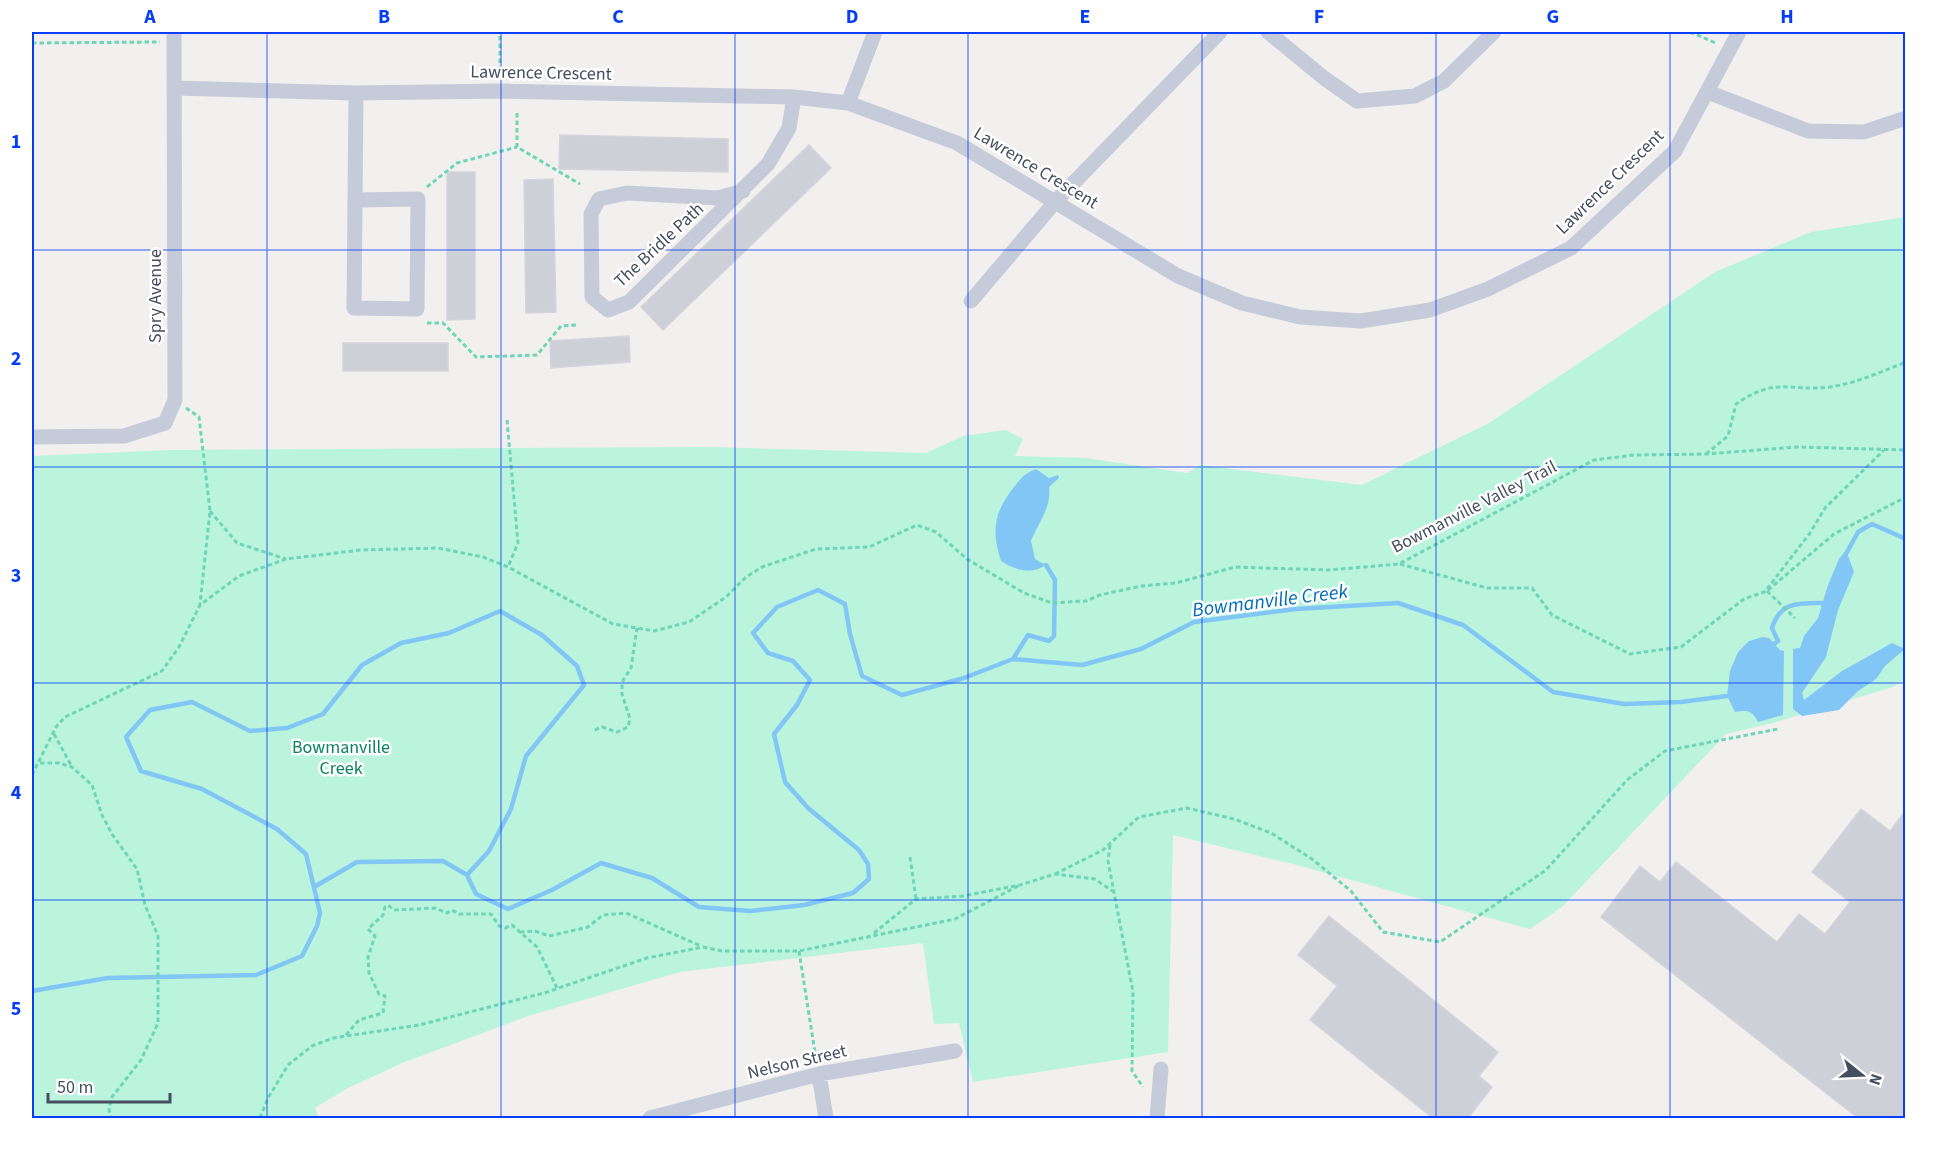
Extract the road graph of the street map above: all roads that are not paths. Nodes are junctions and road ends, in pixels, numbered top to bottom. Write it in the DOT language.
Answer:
graph roads {
  1 [pos="875,32"];
  2 [pos="1220,32"];
  3 [pos="1268,32"];
  4 [pos="1494,32"];
  5 [pos="1739,32"];
  6 [pos="174,37"];
  7 [pos="174,88"];
  8 [pos="1708,92"];
  9 [pos="356,93"];
  10 [pos="794,97"];
  11 [pos="848,103"];
  12 [pos="1905,118"];
  13 [pos="743,191"];
  14 [pos="356,201"];
  15 [pos="1055,202"];
  16 [pos="971,301"];
  17 [pos="32,437"];
  18 [pos="956,1051"];
  19 [pos="1161,1069"];
  20 [pos="819,1074"];
  21 [pos="1157,1114"];
  22 [pos="650,1119"];
  23 [pos="826,1119"];
  1 -- 11 [label="street"];
  2 -- 15 [label="street"];
  3 -- 4 [label="street"];
  5 -- 8 [label="street, Lawrence Crescent"];
  6 -- 7 [label="street, Spry Avenue"];
  7 -- 9 [label="street, Lawrence Crescent"];
  7 -- 17 [label="street, Spry Avenue"];
  8 -- 12 [label="street"];
  8 -- 15 [label="street, Lawrence Crescent"];
  9 -- 10 [label="street, Lawrence Crescent"];
  9 -- 14 [label="street"];
  10 -- 11 [label="street, Lawrence Crescent"];
  10 -- 13 [label="street, The Bridle Path"];
  11 -- 15 [label="street, Lawrence Crescent"];
  13 -- 13 [label="street, The Bridle Path"];
  14 -- 14 [label="street"];
  15 -- 16 [label="street"];
  18 -- 20 [label="street, Nelson Street"];
  19 -- 21 [label="street"];
  20 -- 22 [label="street, Nelson Street"];
  20 -- 23 [label="street"];
}
